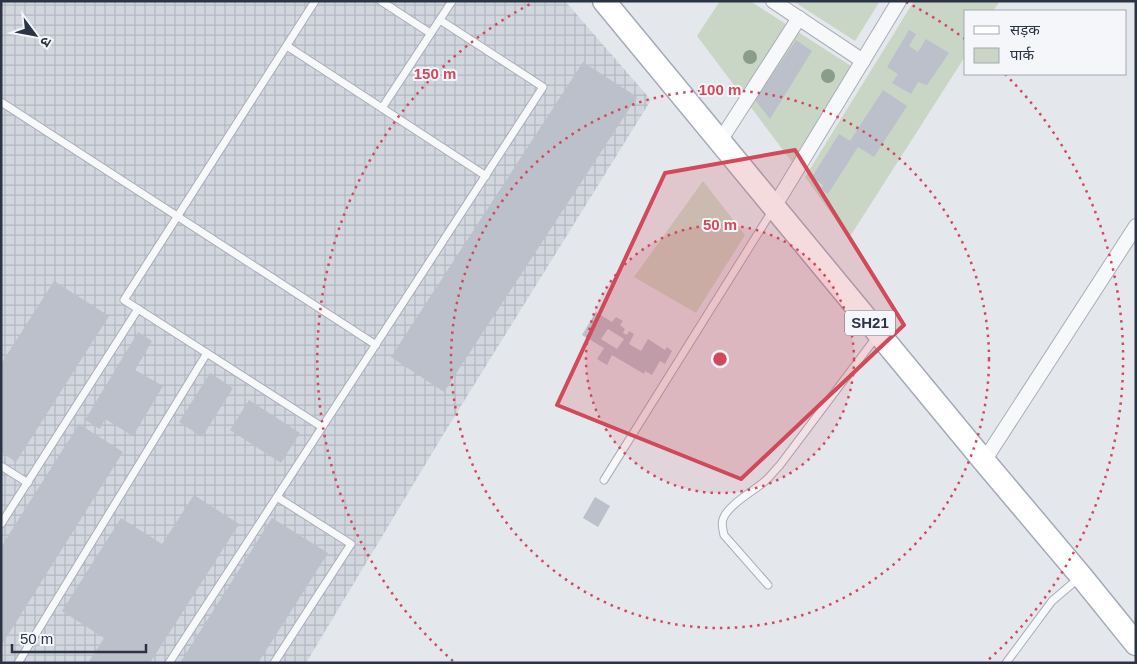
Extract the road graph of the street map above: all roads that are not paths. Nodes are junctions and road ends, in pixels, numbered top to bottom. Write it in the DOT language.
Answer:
graph roads {
  1 [pos="316,1"];
  2 [pos="381,1"];
  3 [pos="452,1"];
  4 [pos="604,1"];
  5 [pos="773,1"];
  6 [pos="899,1"];
  7 [pos="799,18"];
  8 [pos="440,20"];
  9 [pos="430,34"];
  10 [pos="287,46"];
  11 [pos="863,61"];
  12 [pos="1,102"];
  13 [pos="382,108"];
  14 [pos="720,141"];
  15 [pos="486,176"];
  16 [pos="774,207"];
  17 [pos="178,216"];
  18 [pos="1136,226"];
  19 [pos="138,309"];
  20 [pos="878,333"];
  21 [pos="376,345"];
  22 [pos="207,353"];
  23 [pos="322,427"];
  24 [pos="984,461"];
  25 [pos="1,466"];
  26 [pos="604,480"];
  27 [pos="28,483"];
  28 [pos="277,497"];
  29 [pos="1,524"];
  30 [pos="1081,576"];
  31 [pos="768,584"];
  32 [pos="1136,644"];
  33 [pos="18,663"];
  34 [pos="169,663"];
  35 [pos="274,663"];
  36 [pos="1006,663"];
  1 -- 10 [label="lane"];
  2 -- 9 [label="lane"];
  3 -- 8 [label="lane"];
  4 -- 14 [label="main road, SH21"];
  5 -- 7 [label="street"];
  6 -- 11 [label="street"];
  7 -- 11 [label="street"];
  7 -- 14 [label="street"];
  8 -- 9 [label="lane"];
  8 -- 15 [label="lane"];
  9 -- 13 [label="lane"];
  10 -- 13 [label="lane"];
  10 -- 17 [label="lane"];
  11 -- 16 [label="street"];
  12 -- 17 [label="lane"];
  13 -- 15 [label="lane"];
  14 -- 16 [label="main road, SH21"];
  15 -- 21 [label="lane"];
  16 -- 20 [label="main road, SH21"];
  16 -- 26 [label="lane"];
  17 -- 19 [label="lane"];
  17 -- 21 [label="lane"];
  18 -- 24 [label="street"];
  19 -- 22 [label="lane"];
  19 -- 27 [label="lane"];
  20 -- 24 [label="main road, SH21"];
  20 -- 31 [label="lane"];
  21 -- 23 [label="lane"];
  22 -- 23 [label="lane"];
  22 -- 33 [label="lane"];
  23 -- 28 [label="lane"];
  24 -- 30 [label="main road, SH21"];
  25 -- 27 [label="lane"];
  27 -- 29 [label="lane"];
  28 -- 34 [label="lane"];
  28 -- 35 [label="lane"];
  30 -- 32 [label="main road, SH21"];
  30 -- 36 [label="lane"];
}
